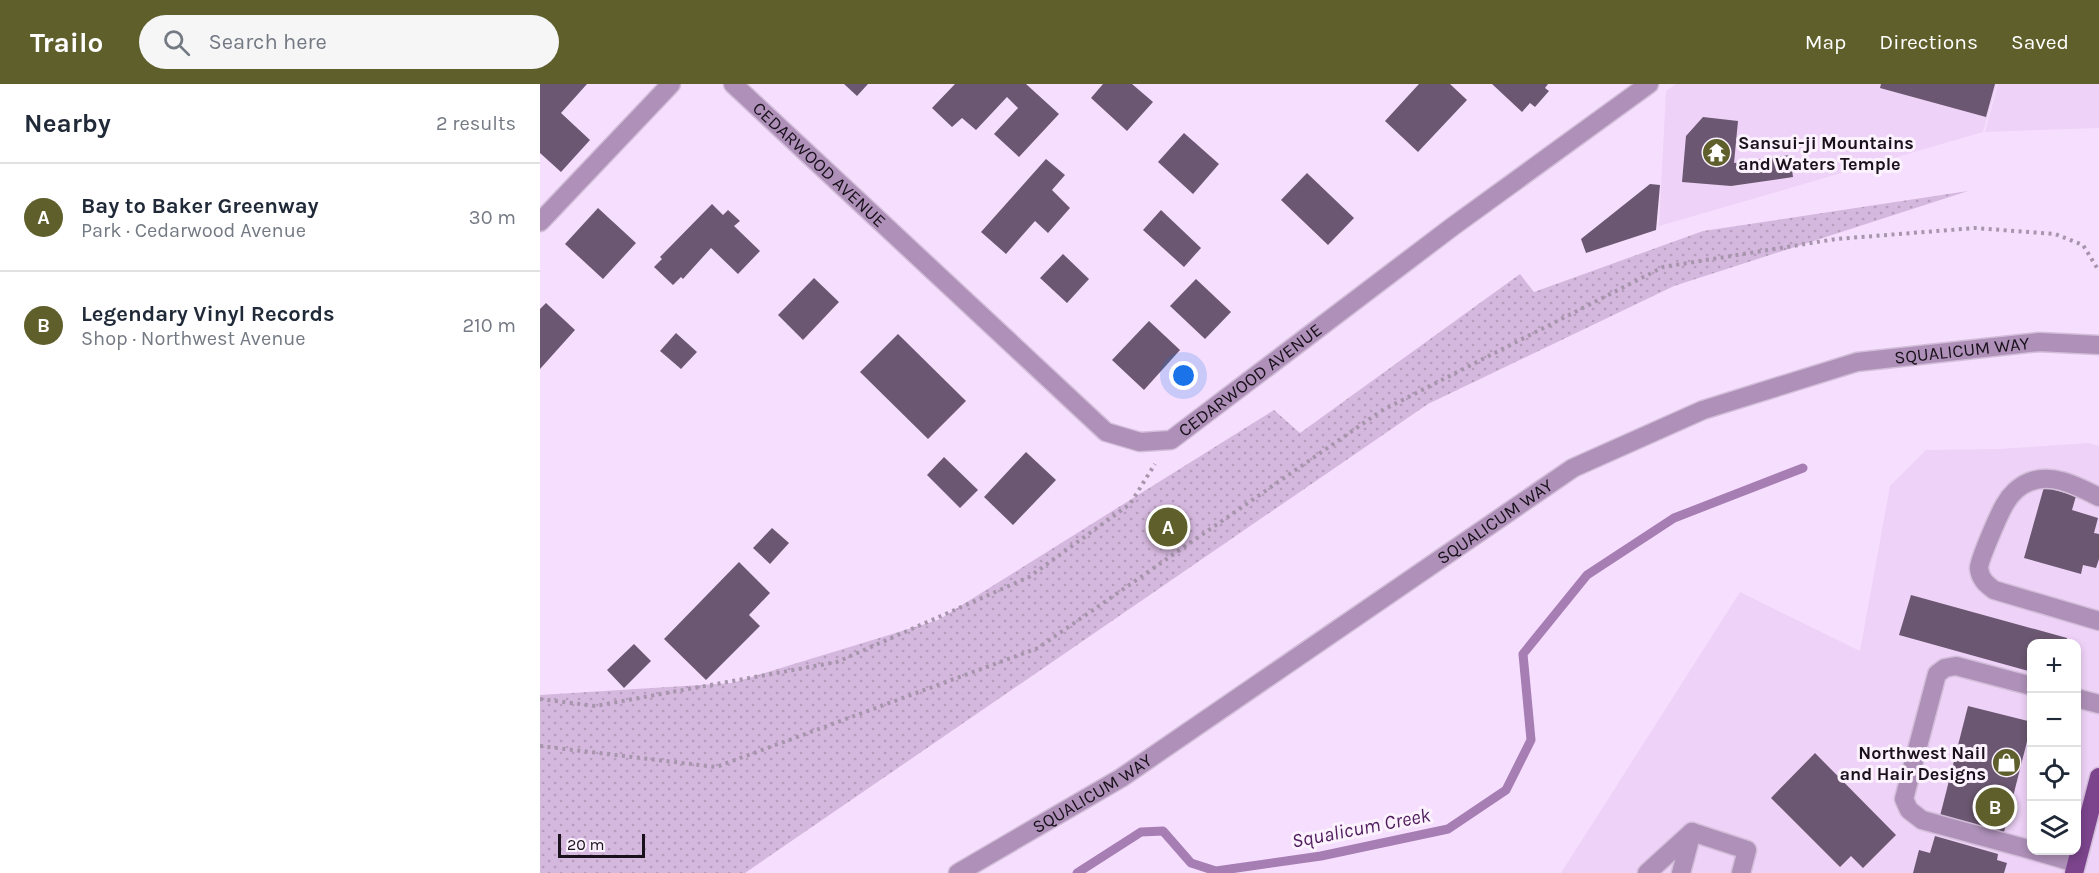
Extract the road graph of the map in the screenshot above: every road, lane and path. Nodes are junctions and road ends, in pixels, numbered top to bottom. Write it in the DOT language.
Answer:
graph roads {
  1 [pos="671,84"];
  2 [pos="733,84"];
  3 [pos="1649,84"];
  4 [pos="540,222"];
  5 [pos="2099,271"];
  6 [pos="2099,345"];
  7 [pos="1171,440"];
  8 [pos="2099,497"];
  9 [pos="2099,621"];
  10 [pos="2027,685"];
  11 [pos="540,699"];
  12 [pos="2081,699"];
  13 [pos="2099,704"];
  14 [pos="540,746"];
  15 [pos="2099,777"];
  16 [pos="1692,832"];
  17 [pos="2092,833"];
  18 [pos="2027,849"];
  19 [pos="2044,855"];
  20 [pos="2075,868"];
  21 [pos="958,873"];
  22 [pos="1647,873"];
  23 [pos="1681,873"];
  24 [pos="1741,873"];
  1 -- 4 [label="street"];
  2 -- 7 [label="street, CEDARWOOD AVENUE"];
  3 -- 7 [label="street, CEDARWOOD AVENUE"];
  5 -- 14 [label="path"];
  6 -- 21 [label="street, SQUALICUM WAY"];
  7 -- 11 [label="path"];
  8 -- 9 [label="street"];
  10 -- 18 [label="street"];
  12 -- 13 [label="street"];
  15 -- 17 [label="main road"];
  16 -- 22 [label="street"];
  16 -- 23 [label="street"];
  16 -- 24 [label="street"];
  17 -- 20 [label="main road"];
  19 -- 20 [label="street"];
}
